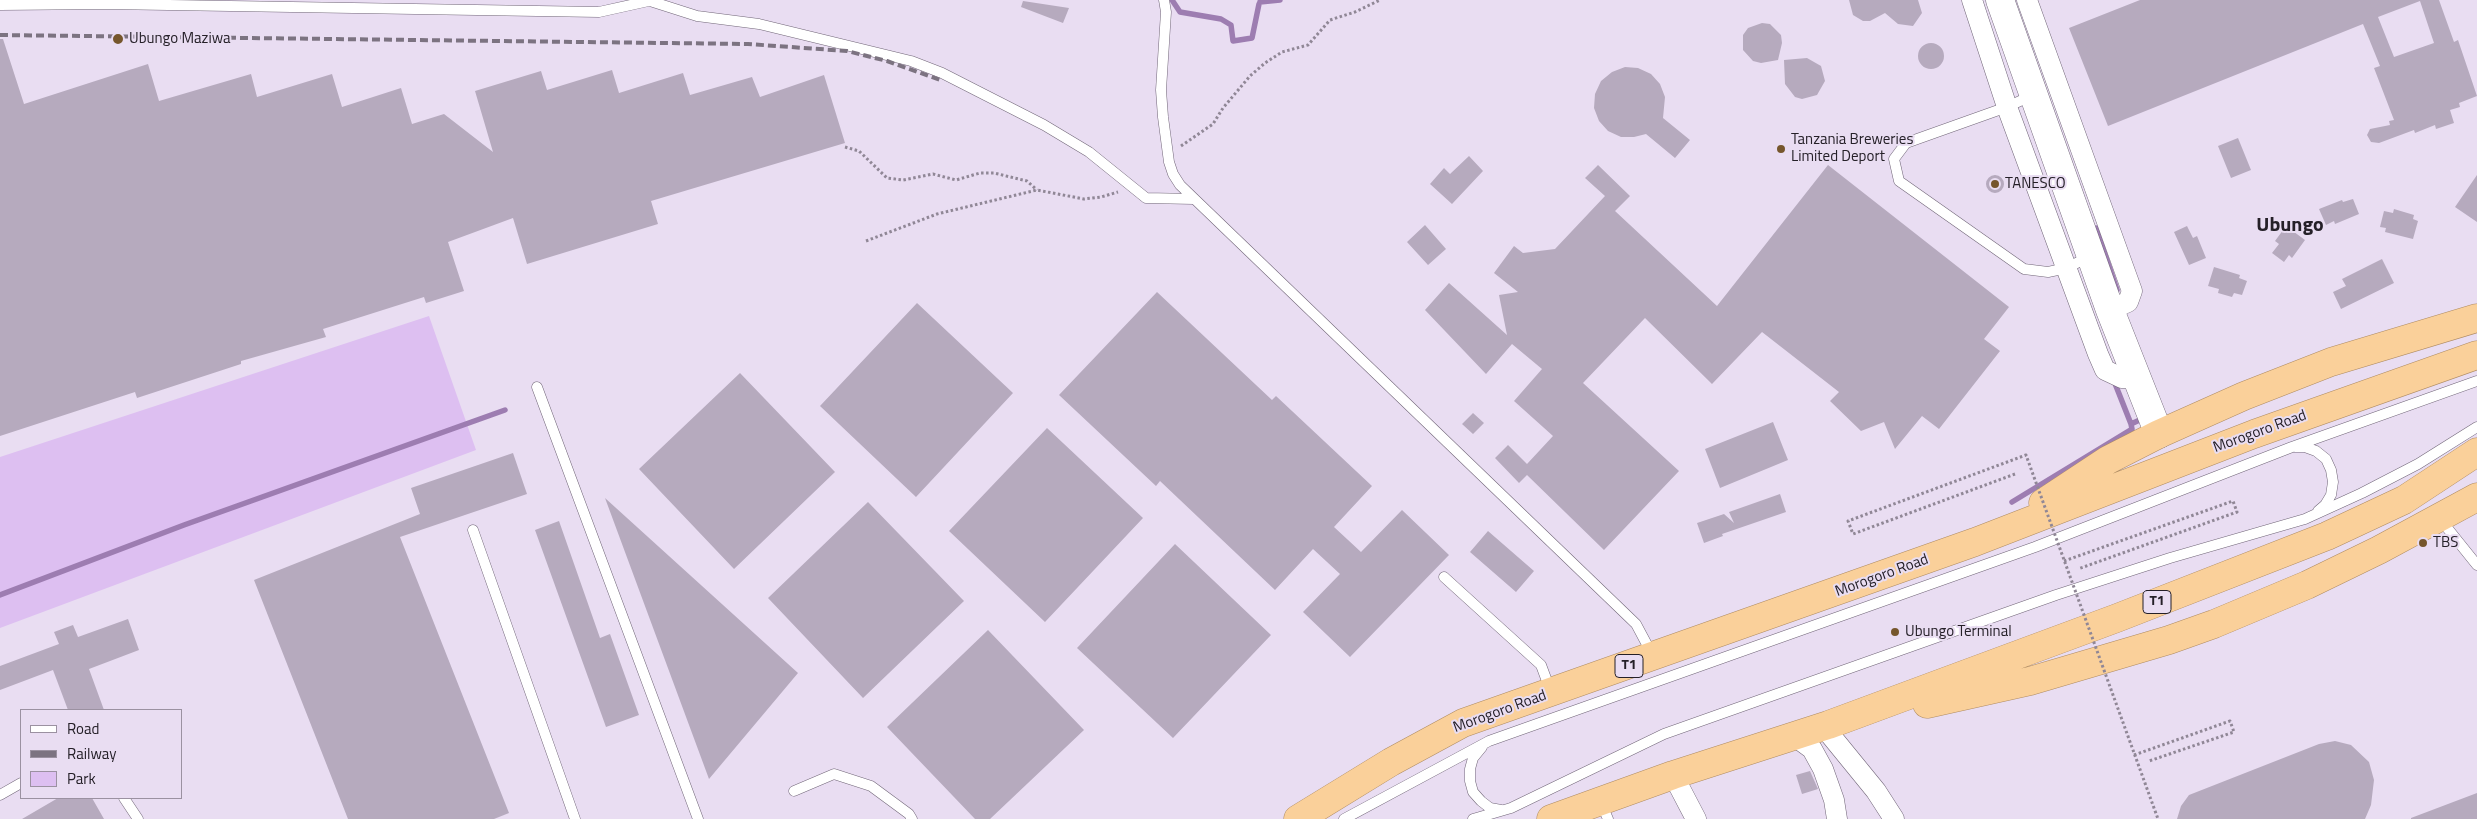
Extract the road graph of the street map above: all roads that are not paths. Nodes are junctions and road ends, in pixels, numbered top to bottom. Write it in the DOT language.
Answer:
graph roads {
  1 [pos="651,0"];
  2 [pos="1164,0"];
  3 [pos="1972,0"];
  4 [pos="2000,0"];
  5 [pos="2026,0"];
  6 [pos="0,5"];
  7 [pos="2035,94"];
  8 [pos="2007,107"];
  9 [pos="1194,199"];
  10 [pos="2078,262"];
  11 [pos="2110,310"];
  12 [pos="2477,318"];
  13 [pos="2477,355"];
  14 [pos="2138,379"];
  15 [pos="2442,380"];
  16 [pos="2477,381"];
  17 [pos="537,387"];
  18 [pos="2477,426"];
  19 [pos="2159,434"];
  20 [pos="2292,447"];
  21 [pos="2471,447"];
  22 [pos="2477,496"];
  23 [pos="2439,518"];
  24 [pos="2304,519"];
  25 [pos="474,530"];
  26 [pos="1975,542"];
  27 [pos="2477,565"];
  28 [pos="1444,577"];
  29 [pos="1654,657"];
  30 [pos="1552,692"];
  31 [pos="1825,726"];
  32 [pos="1793,735"];
  33 [pos="1489,741"];
  34 [pos="1672,775"];
  35 [pos="20,785"];
  36 [pos="794,791"];
  37 [pos="0,795"];
  38 [pos="125,799"];
  39 [pos="1512,808"];
  40 [pos="1605,811"];
  41 [pos="138,819"];
  42 [pos="575,819"];
  43 [pos="698,819"];
  44 [pos="912,819"];
  45 [pos="1298,819"];
  46 [pos="1344,819"];
  47 [pos="1473,819"];
  48 [pos="1551,819"];
  49 [pos="1696,819"];
  50 [pos="1837,819"];
  51 [pos="1894,819"];
  1 -- 6 [label="lane"];
  1 -- 9 [label="lane"];
  2 -- 9 [label="lane"];
  3 -- 8 [label="street"];
  4 -- 7 [label="main road"];
  5 -- 11 [label="street"];
  7 -- 8 [label="lane"];
  7 -- 10 [label="main road"];
  8 -- 10 [label="street"];
  8 -- 10 [label="lane"];
  9 -- 29 [label="lane"];
  10 -- 11 [label="main road"];
  10 -- 14 [label="street"];
  11 -- 14 [label="main road"];
  12 -- 19 [label="highway, T1"];
  13 -- 15 [label="highway, Morogoro Road / T1"];
  14 -- 19 [label="main road"];
  15 -- 16 [label="lane, Morogoro Road"];
  15 -- 20 [label="lane, Morogoro Road"];
  15 -- 26 [label="highway, Morogoro Road / T1"];
  17 -- 43 [label="lane"];
  18 -- 21 [label="lane"];
  19 -- 26 [label="highway, T1"];
  20 -- 24 [label="lane"];
  20 -- 33 [label="lane, Morogoro Road"];
  21 -- 24 [label="lane"];
  21 -- 31 [label="highway, T1"];
  22 -- 23 [label="highway, T1"];
  23 -- 27 [label="lane"];
  23 -- 31 [label="highway, T1"];
  24 -- 39 [label="lane"];
  25 -- 42 [label="lane"];
  26 -- 29 [label="highway, Morogoro Road / T1"];
  28 -- 30 [label="lane"];
  29 -- 30 [label="highway, Morogoro Road / T1"];
  30 -- 45 [label="highway, Morogoro Road / T1"];
  31 -- 32 [label="highway, T1"];
  31 -- 51 [label="street"];
  32 -- 34 [label="highway, T1"];
  32 -- 50 [label="street"];
  33 -- 39 [label="lane"];
  33 -- 46 [label="lane, Morogoro Road"];
  34 -- 40 [label="highway, T1"];
  34 -- 49 [label="street"];
  35 -- 37 [label="lane"];
  36 -- 44 [label="lane"];
  38 -- 41 [label="lane"];
  39 -- 47 [label="lane"];
  40 -- 48 [label="highway, T1"];
}
